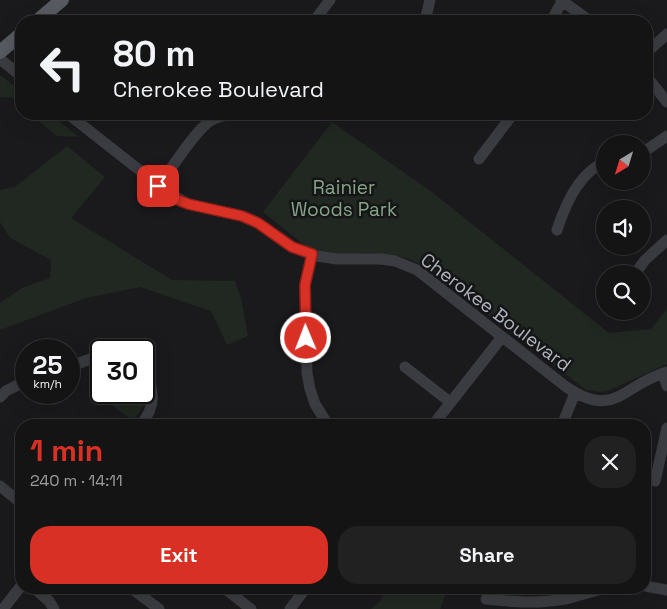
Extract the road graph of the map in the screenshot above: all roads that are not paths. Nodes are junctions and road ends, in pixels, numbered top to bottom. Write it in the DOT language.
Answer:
graph roads {
  1 [pos="62,0"];
  2 [pos="330,0"];
  3 [pos="430,0"];
  4 [pos="562,0"];
  5 [pos="44,15"];
  6 [pos="319,15"];
  7 [pos="426,15"];
  8 [pos="554,15"];
  9 [pos="582,15"];
  10 [pos="667,34"];
  11 [pos="15,39"];
  12 [pos="653,47"];
  13 [pos="0,52"];
  14 [pos="0,59"];
  15 [pos="15,71"];
  16 [pos="653,85"];
  17 [pos="667,102"];
  18 [pos="76,120"];
  19 [pos="213,120"];
  20 [pos="508,120"];
  21 [pos="667,136"];
  22 [pos="651,147"];
  23 [pos="479,159"];
  24 [pos="596,166"];
  25 [pos="158,186"];
  26 [pos="557,230"];
  27 [pos="667,240"];
  28 [pos="312,254"];
  29 [pos="641,265"];
  30 [pos="502,337"];
  31 [pos="405,367"];
  32 [pos="665,372"];
  33 [pos="15,386"];
  34 [pos="667,386"];
  35 [pos="575,393"];
  36 [pos="0,397"];
  37 [pos="450,402"];
  38 [pos="153,404"];
  39 [pos="146,419"];
  40 [pos="324,419"];
  41 [pos="437,419"];
  42 [pos="564,419"];
  43 [pos="667,428"];
  44 [pos="655,480"];
  45 [pos="0,486"];
  46 [pos="15,498"];
  47 [pos="651,587"];
  48 [pos="667,590"];
  49 [pos="15,594"];
  50 [pos="41,594"];
  51 [pos="139,594"];
  52 [pos="232,594"];
  53 [pos="301,594"];
  54 [pos="583,594"];
  55 [pos="486,598"];
  56 [pos="3,609"];
  57 [pos="54,609"];
  58 [pos="159,609"];
  59 [pos="251,609"];
  60 [pos="290,609"];
  1 -- 5 [label="main road"];
  2 -- 6 [label="street"];
  3 -- 7 [label="street"];
  4 -- 8 [label="street"];
  4 -- 9 [label="street"];
  10 -- 12 [label="street"];
  11 -- 13 [label="main road"];
  14 -- 15 [label="street"];
  16 -- 17 [label="street"];
  18 -- 25 [label="street, Cherokee Boulevard"];
  19 -- 25 [label="street"];
  20 -- 23 [label="street"];
  21 -- 22 [label="street"];
  24 -- 26 [label="street"];
  25 -- 28 [label="street, Cherokee Boulevard"];
  27 -- 29 [label="street"];
  28 -- 30 [label="street, Cherokee Boulevard"];
  28 -- 40 [label="street"];
  30 -- 35 [label="street, Cherokee Boulevard"];
  30 -- 37 [label="street"];
  31 -- 37 [label="street"];
  32 -- 34 [label="street"];
  32 -- 35 [label="street, Cherokee Boulevard"];
  33 -- 36 [label="street"];
  35 -- 42 [label="street"];
  37 -- 41 [label="street"];
  38 -- 39 [label="street"];
  43 -- 44 [label="street"];
  45 -- 46 [label="street"];
  47 -- 48 [label="street"];
  49 -- 56 [label="street"];
  50 -- 57 [label="street"];
  51 -- 58 [label="street"];
  52 -- 59 [label="street"];
  53 -- 60 [label="street"];
  54 -- 55 [label="street"];
}
